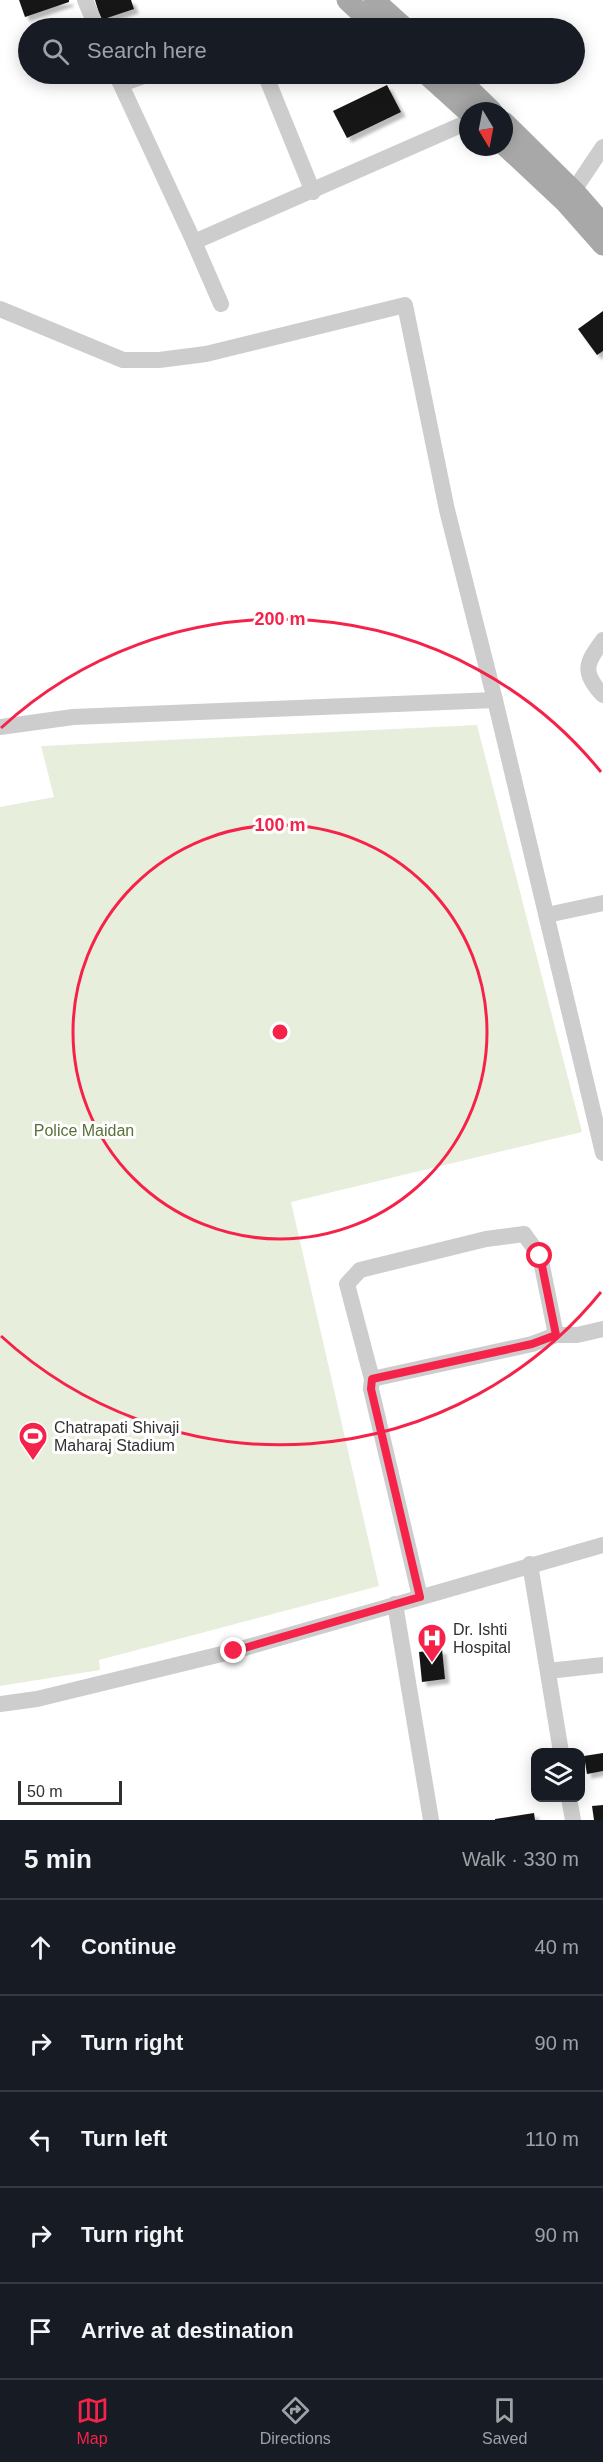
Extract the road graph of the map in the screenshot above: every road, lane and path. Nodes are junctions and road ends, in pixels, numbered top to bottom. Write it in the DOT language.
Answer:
graph roads {
  1 [pos="85,0"];
  2 [pos="347,0"];
  3 [pos="374,0"];
  4 [pos="93,18"];
  5 [pos="366,18"];
  6 [pos="394,18"];
  7 [pos="120,84"];
  8 [pos="269,84"];
  9 [pos="437,84"];
  10 [pos="464,84"];
  11 [pos="483,102"];
  12 [pos="459,104"];
  13 [pos="459,126"];
  14 [pos="513,132"];
  15 [pos="603,147"];
  16 [pos="513,152"];
  17 [pos="313,192"];
  18 [pos="570,197"];
  19 [pos="603,224"];
  20 [pos="194,242"];
  21 [pos="603,245"];
  22 [pos="221,304"];
  23 [pos="0,309"];
  24 [pos="603,640"];
  25 [pos="603,695"];
  26 [pos="495,700"];
  27 [pos="0,727"];
  28 [pos="603,903"];
  29 [pos="546,915"];
  30 [pos="600,1128"];
  31 [pos="603,1153"];
  32 [pos="603,1329"];
  33 [pos="556,1335"];
  34 [pos="372,1379"];
  35 [pos="603,1545"];
  36 [pos="530,1564"];
  37 [pos="420,1597"];
  38 [pos="395,1604"];
  39 [pos="603,1665"];
  40 [pos="548,1671"];
  41 [pos="0,1704"];
  42 [pos="560,1748"];
  43 [pos="570,1802"];
  44 [pos="431,1820"];
  45 [pos="573,1820"];
  1 -- 4 [label="street"];
  2 -- 5 [label="main road"];
  3 -- 6 [label="main road"];
  7 -- 20 [label="street"];
  8 -- 17 [label="street"];
  9 -- 12 [label="main road"];
  10 -- 11 [label="main road"];
  13 -- 17 [label="street"];
  14 -- 18 [label="main road"];
  15 -- 18 [label="street"];
  16 -- 18 [label="main road"];
  17 -- 20 [label="street"];
  18 -- 19 [label="main road"];
  18 -- 21 [label="main road"];
  20 -- 22 [label="street"];
  23 -- 26 [label="street"];
  24 -- 25 [label="street"];
  26 -- 27 [label="street"];
  26 -- 29 [label="street"];
  28 -- 29 [label="street"];
  29 -- 30 [label="street"];
  30 -- 31 [label="street"];
  32 -- 33 [label="street"];
  33 -- 34 [label="street"];
  33 -- 34 [label="street"];
  34 -- 37 [label="street"];
  35 -- 36 [label="street"];
  36 -- 37 [label="street"];
  36 -- 40 [label="street"];
  37 -- 38 [label="street"];
  38 -- 41 [label="street"];
  38 -- 44 [label="street"];
  39 -- 40 [label="street"];
  40 -- 42 [label="street"];
  43 -- 45 [label="street"];
}
